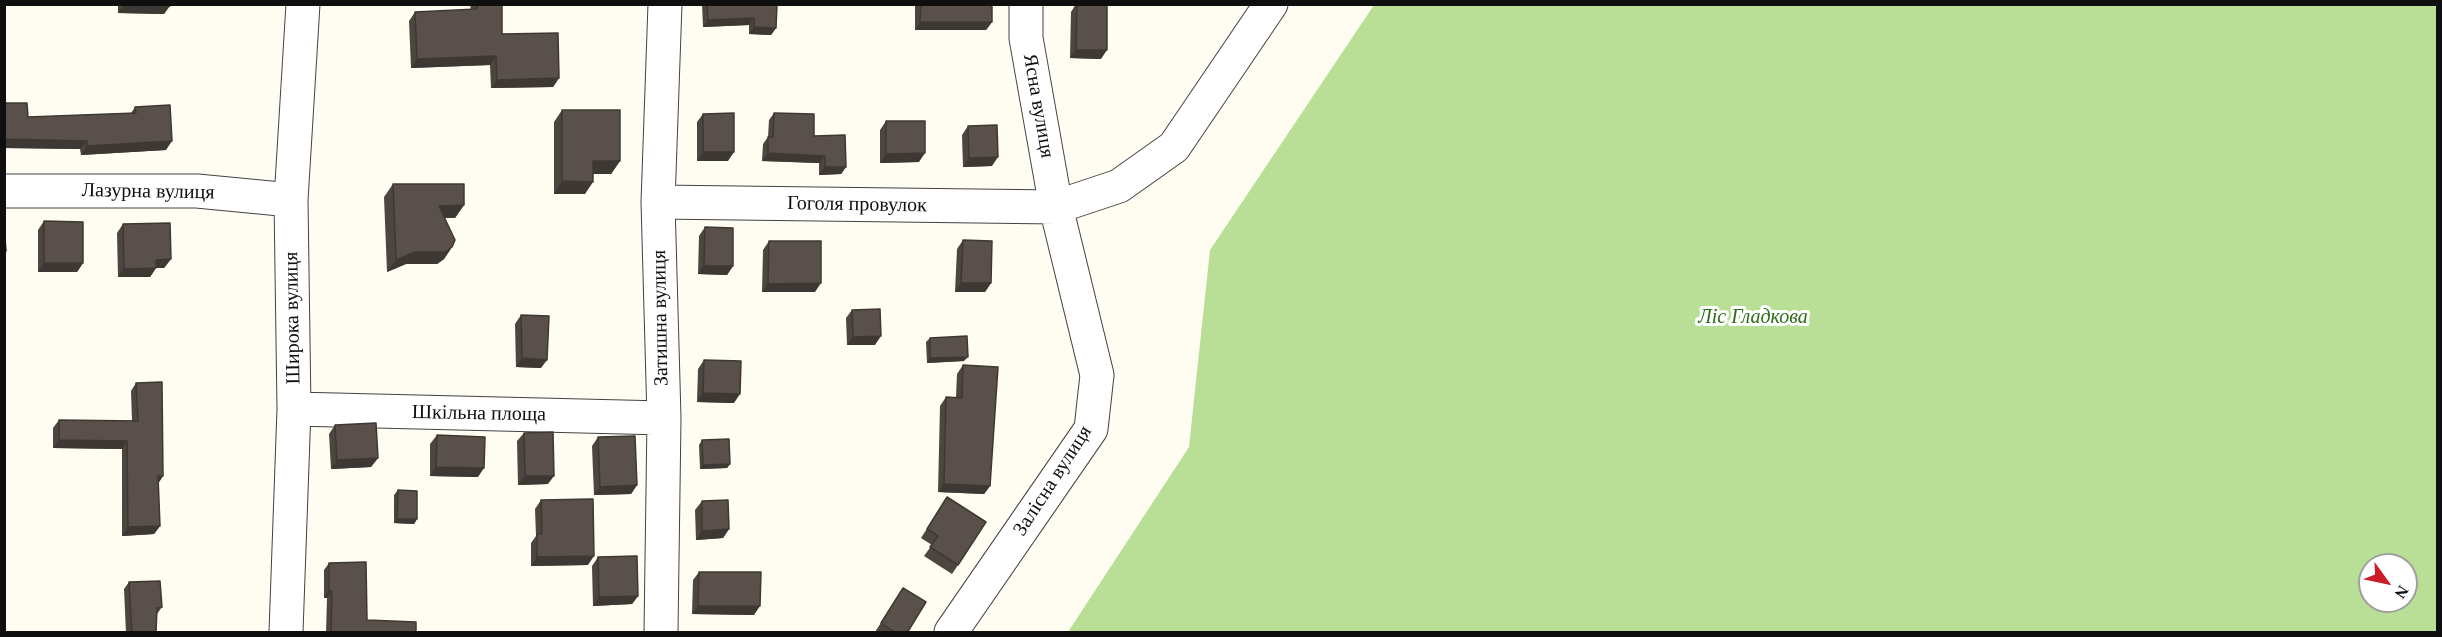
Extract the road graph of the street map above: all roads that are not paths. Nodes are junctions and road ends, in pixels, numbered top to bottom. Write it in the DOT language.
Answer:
graph roads {
  1 [pos="303,4"];
  2 [pos="664,4"];
  3 [pos="1026,4"];
  4 [pos="1271,4"];
  5 [pos="4,191"];
  6 [pos="291,200"];
  7 [pos="658,202"];
  8 [pos="1056,207"];
  9 [pos="294,409"];
  10 [pos="664,418"];
  11 [pos="286,633"];
  12 [pos="661,633"];
  13 [pos="951,633"];
  1 -- 6 [label="street, Широка вулиця"];
  2 -- 7 [label="street, Затишна вулиця"];
  3 -- 8 [label="street, Ясна вулиця"];
  4 -- 8 [label="street, Гоголя провулок"];
  5 -- 6 [label="street, Лазурна вулиця"];
  6 -- 9 [label="street, Широка вулиця"];
  7 -- 8 [label="street, Гоголя провулок"];
  7 -- 10 [label="street, Затишна вулиця"];
  8 -- 13 [label="street, Залісна вулиця"];
  9 -- 10 [label="street, Шкільна площа"];
  9 -- 11 [label="street, Широка вулиця"];
  10 -- 12 [label="street, Затишна вулиця"];
}
